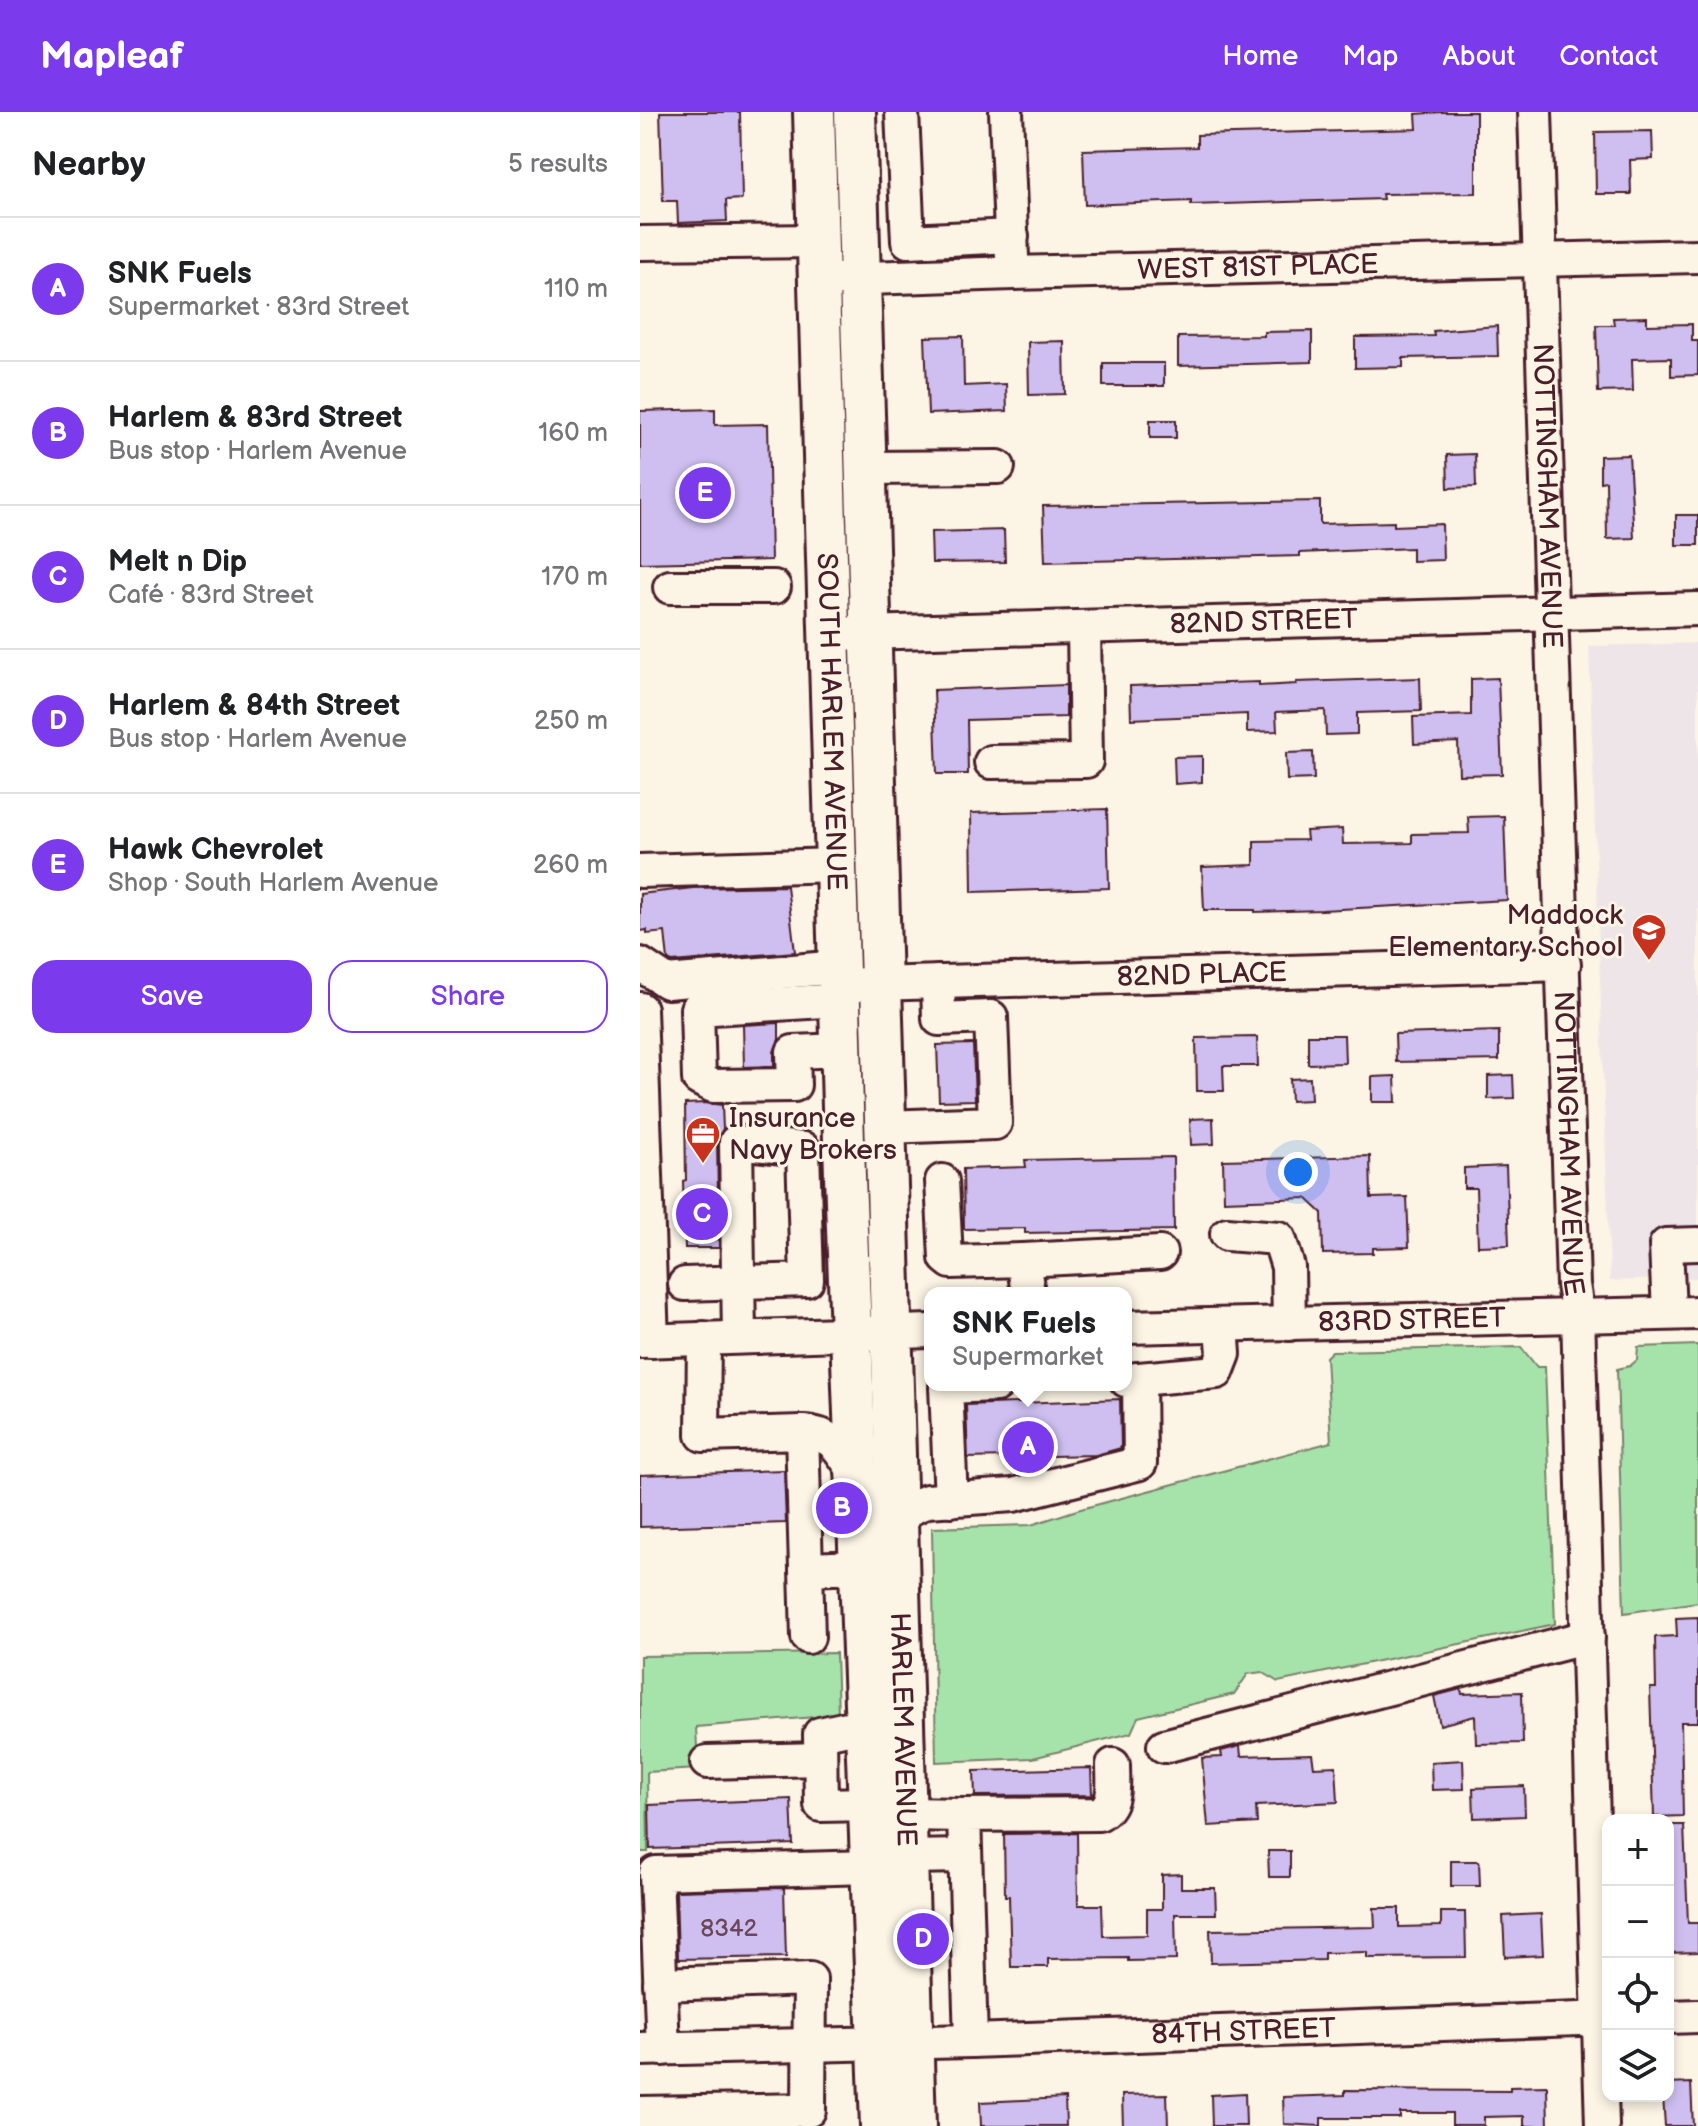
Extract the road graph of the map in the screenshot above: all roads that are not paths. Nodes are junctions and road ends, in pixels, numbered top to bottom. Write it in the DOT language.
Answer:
graph roads {
  1 [pos="814,112"];
  2 [pos="855,112"];
  3 [pos="902,112"];
  4 [pos="1006,112"];
  5 [pos="1535,112"];
  6 [pos="906,205"];
  7 [pos="858,207"];
  8 [pos="1012,236"];
  9 [pos="818,241"];
  10 [pos="640,243"];
  11 [pos="1698,256"];
  12 [pos="1540,260"];
  13 [pos="1013,273"];
  14 [pos="860,279"];
  15 [pos="819,280"];
  16 [pos="998,467"];
  17 [pos="866,468"];
  18 [pos="670,587"];
  19 [pos="774,587"];
  20 [pos="1698,609"];
  21 [pos="1553,613"];
  22 [pos="1084,628"];
  23 [pos="871,633"];
  24 [pos="830,634"];
  25 [pos="991,762"];
  26 [pos="837,865"];
  27 [pos="640,871"];
  28 [pos="640,964"];
  29 [pos="1564,964"];
  30 [pos="938,982"];
  31 [pos="840,984"];
  32 [pos="881,984"];
  33 [pos="697,995"];
  34 [pos="792,1003"];
  35 [pos="640,1009"];
  36 [pos="842,1050"];
  37 [pos="793,1052"];
  38 [pos="844,1124"];
  39 [pos="885,1127"];
  40 [pos="803,1149"];
  41 [pos="845,1175"];
  42 [pos="942,1181"];
  43 [pos="1227,1234"];
  44 [pos="1698,1244"];
  45 [pos="1160,1253"];
  46 [pos="1023,1260"];
  47 [pos="738,1282"];
  48 [pos="685,1284"];
  49 [pos="1027,1287"];
  50 [pos="1684,1313"];
  51 [pos="1578,1315"];
  52 [pos="1289,1324"];
  53 [pos="1222,1325"];
  54 [pos="1132,1327"];
  55 [pos="852,1332"];
  56 [pos="911,1332"];
  57 [pos="739,1337"];
  58 [pos="704,1338"];
  59 [pos="646,1341"];
  60 [pos="1132,1379"];
  61 [pos="946,1391"];
  62 [pos="802,1432"];
  63 [pos="857,1475"];
  64 [pos="951,1500"];
  65 [pos="897,1515"];
  66 [pos="861,1567"];
  67 [pos="806,1569"];
  68 [pos="808,1637"];
  69 [pos="1588,1637"];
  70 [pos="866,1724"];
  71 [pos="1164,1746"];
  72 [pos="820,1759"];
  73 [pos="707,1762"];
  74 [pos="1113,1765"];
  75 [pos="887,1809"];
  76 [pos="964,1815"];
  77 [pos="965,1856"];
  78 [pos="889,1862"];
  79 [pos="1602,1970"];
  80 [pos="660,1984"];
  81 [pos="1698,2016"];
  82 [pos="1674,2017"];
  83 [pos="1602,2018"];
  84 [pos="1604,2030"];
  85 [pos="971,2041"];
  86 [pos="895,2043"];
  87 [pos="809,2045"];
  88 [pos="652,2049"];
  89 [pos="640,2113"];
  90 [pos="809,2118"];
  91 [pos="881,2126"];
  92 [pos="915,2126"];
  93 [pos="1602,2126"];
  1 -- 9 [label="main road, SOUTH HARLEM AVENUE"];
  2 -- 7 [label="main road, SOUTH HARLEM AVENUE"];
  3 -- 6 [label="street"];
  4 -- 8 [label="street"];
  5 -- 12 [label="street, NOTTINGHAM AVENUE"];
  6 -- 7 [label="street"];
  6 -- 8 [label="street"];
  7 -- 14 [label="main road, SOUTH HARLEM AVENUE"];
  8 -- 13 [label="street"];
  9 -- 10 [label="street"];
  9 -- 15 [label="main road, SOUTH HARLEM AVENUE"];
  11 -- 12 [label="street, WEST 81ST PLACE"];
  12 -- 13 [label="street, WEST 81ST PLACE"];
  12 -- 21 [label="street, NOTTINGHAM AVENUE"];
  13 -- 14 [label="street, WEST 81ST PLACE"];
  14 -- 15 [label="street, WEST 81ST PLACE"];
  14 -- 17 [label="main road, SOUTH HARLEM AVENUE"];
  15 -- 24 [label="main road, SOUTH HARLEM AVENUE"];
  16 -- 17 [label="street"];
  17 -- 23 [label="main road, SOUTH HARLEM AVENUE"];
  18 -- 19 [label="street"];
  20 -- 21 [label="street, 82ND STREET"];
  21 -- 22 [label="street, 82ND STREET"];
  21 -- 29 [label="street, NOTTINGHAM AVENUE"];
  22 -- 23 [label="street, 82ND STREET"];
  22 -- 25 [label="street"];
  23 -- 24 [label="street, 82ND STREET"];
  23 -- 32 [label="main road, SOUTH HARLEM AVENUE"];
  24 -- 26 [label="main road, SOUTH HARLEM AVENUE"];
  26 -- 27 [label="street"];
  26 -- 31 [label="main road, SOUTH HARLEM AVENUE"];
  28 -- 33 [label="street"];
  29 -- 30 [label="street, 82ND PLACE"];
  29 -- 51 [label="street, NOTTINGHAM AVENUE"];
  30 -- 32 [label="street, 82ND PLACE"];
  30 -- 39 [label="street"];
  31 -- 32 [label="street, 82ND PLACE"];
  31 -- 33 [label="street"];
  31 -- 34 [label="street"];
  31 -- 36 [label="main road, SOUTH HARLEM AVENUE"];
  32 -- 39 [label="main road, SOUTH HARLEM AVENUE"];
  33 -- 34 [label="street"];
  33 -- 37 [label="street"];
  34 -- 37 [label="street"];
  35 -- 59 [label="street"];
  36 -- 37 [label="street"];
  36 -- 38 [label="main road, SOUTH HARLEM AVENUE"];
  38 -- 40 [label="street"];
  38 -- 41 [label="main road, SOUTH HARLEM AVENUE"];
  39 -- 56 [label="main road, SOUTH HARLEM AVENUE"];
  40 -- 41 [label="street"];
  40 -- 47 [label="street"];
  40 -- 47 [label="street"];
  41 -- 55 [label="main road, SOUTH HARLEM AVENUE"];
  42 -- 46 [label="street"];
  43 -- 52 [label="street"];
  44 -- 50 [label="street"];
  45 -- 46 [label="street"];
  46 -- 49 [label="street"];
  47 -- 48 [label="street"];
  47 -- 57 [label="street"];
  50 -- 51 [label="street, 83RD STREET"];
  51 -- 52 [label="street, 83RD STREET"];
  51 -- 69 [label="street, NOTTINGHAM AVENUE"];
  52 -- 53 [label="street, 83RD STREET"];
  53 -- 54 [label="street, 83RD STREET"];
  53 -- 60 [label="street"];
  55 -- 56 [label="street"];
  55 -- 57 [label="street"];
  55 -- 63 [label="main road, HARLEM AVENUE"];
  56 -- 65 [label="main road, HARLEM AVENUE"];
  57 -- 58 [label="street"];
  58 -- 59 [label="street"];
  58 -- 62 [label="street"];
  60 -- 64 [label="street"];
  61 -- 64 [label="street"];
  62 -- 63 [label="street"];
  62 -- 67 [label="street"];
  63 -- 66 [label="main road, HARLEM AVENUE"];
  64 -- 65 [label="street"];
  65 -- 75 [label="main road, HARLEM AVENUE"];
  66 -- 67 [label="street"];
  66 -- 70 [label="main road, HARLEM AVENUE"];
  67 -- 68 [label="street"];
  69 -- 71 [label="street"];
  69 -- 79 [label="street, NOTTINGHAM AVENUE"];
  70 -- 72 [label="street"];
  70 -- 75 [label="main road, HARLEM AVENUE"];
  72 -- 73 [label="street"];
  72 -- 75 [label="street"];
  74 -- 76 [label="street"];
  75 -- 76 [label="street"];
  75 -- 78 [label="main road, HARLEM AVENUE"];
  76 -- 77 [label="street"];
  77 -- 78 [label="street"];
  77 -- 85 [label="street"];
  78 -- 80 [label="street"];
  78 -- 86 [label="main road, HARLEM AVENUE"];
  80 -- 87 [label="street"];
  80 -- 88 [label="street"];
  81 -- 82 [label="street"];
  83 -- 85 [label="street, 84TH STREET"];
  84 -- 93 [label="street, NOTTINGHAM AVENUE"];
  85 -- 86 [label="street, 84TH STREET"];
  86 -- 87 [label="street, 84TH STREET"];
  86 -- 91 [label="main road, HARLEM AVENUE"];
  86 -- 92 [label="main road, HARLEM AVENUE"];
  87 -- 88 [label="street, 84TH STREET"];
  87 -- 90 [label="street"];
  89 -- 90 [label="street"];
}
